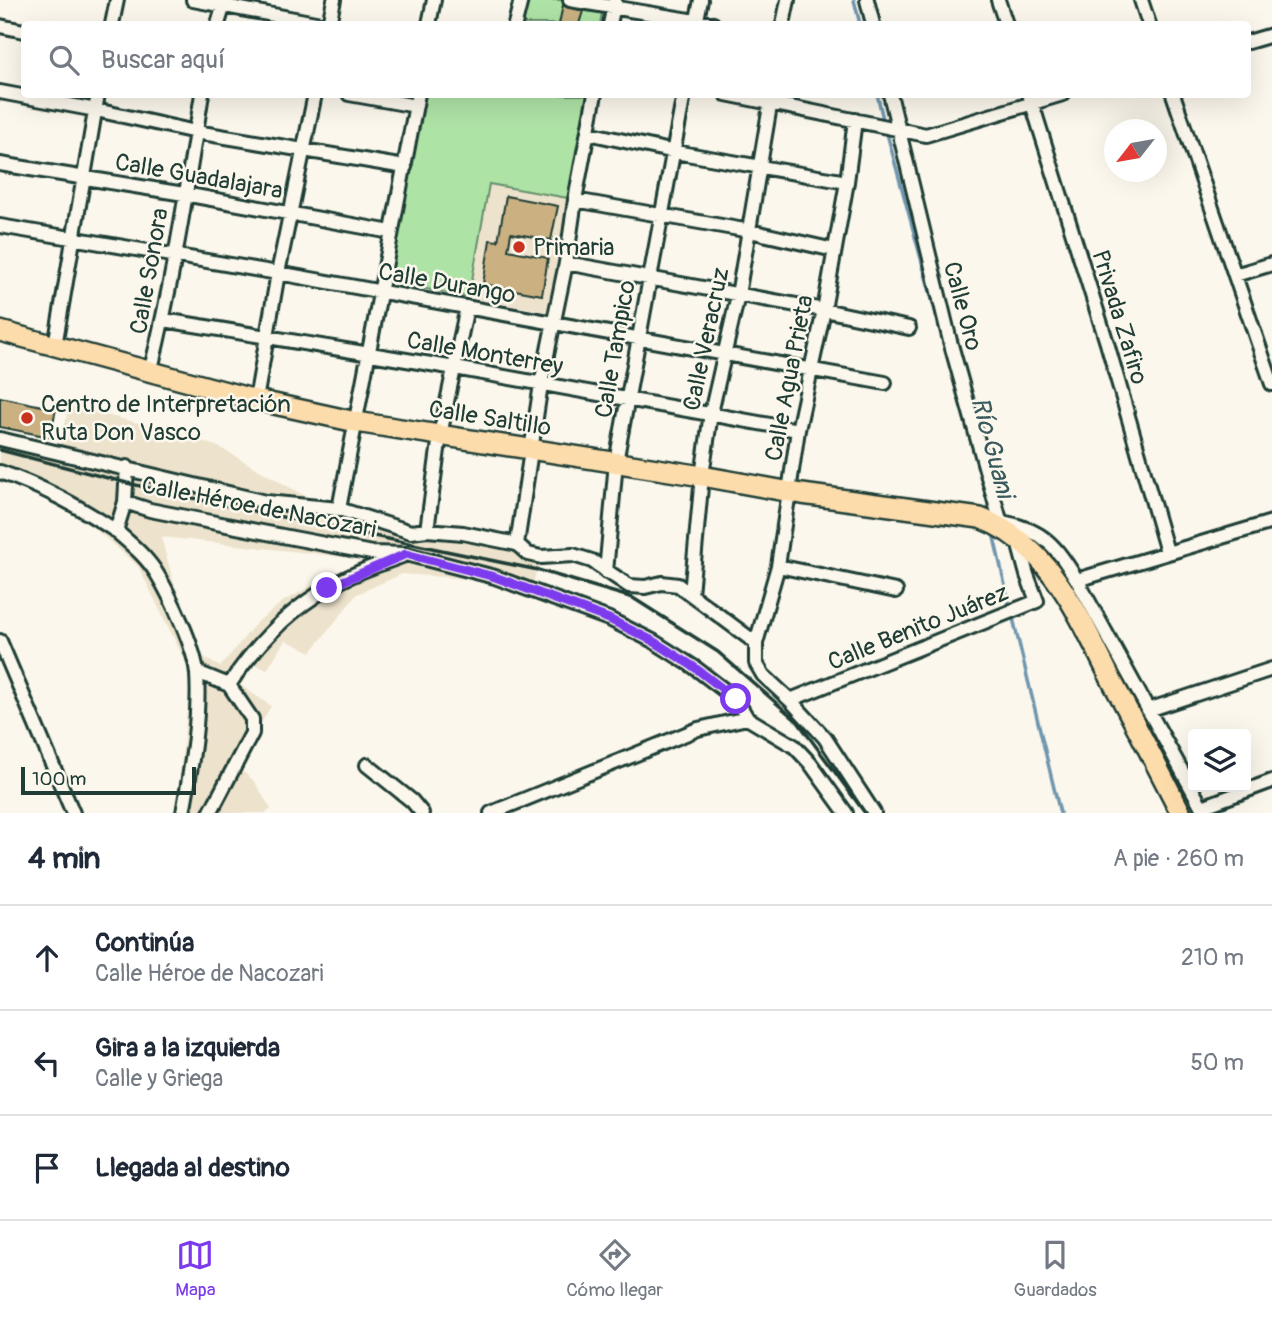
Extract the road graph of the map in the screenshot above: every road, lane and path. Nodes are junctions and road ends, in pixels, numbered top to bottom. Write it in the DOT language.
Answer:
graph roads {
  1 [pos="117,0"];
  2 [pos="192,0"];
  3 [pos="334,0"];
  4 [pos="434,0"];
  5 [pos="521,0"];
  6 [pos="570,0"];
  7 [pos="701,0"];
  8 [pos="788,0"];
  9 [pos="866,0"];
  10 [pos="998,0"];
  11 [pos="1141,0"];
  12 [pos="224,3"];
  13 [pos="615,4"];
  14 [pos="113,21"];
  15 [pos="219,21"];
  16 [pos="307,21"];
  17 [pos="330,21"];
  18 [pos="430,21"];
  19 [pos="515,21"];
  20 [pos="611,21"];
  21 [pos="687,21"];
  22 [pos="696,21"];
  23 [pos="784,21"];
  24 [pos="872,21"];
  25 [pos="1005,21"];
  26 [pos="1148,21"];
  27 [pos="0,26"];
  28 [pos="21,30"];
  29 [pos="1272,36"];
  30 [pos="1251,42"];
  31 [pos="0,92"];
  32 [pos="21,96"];
  33 [pos="32,98"];
  34 [pos="98,98"];
  35 [pos="201,98"];
  36 [pos="315,98"];
  37 [pos="394,98"];
  38 [pos="594,98"];
  39 [pos="683,98"];
  40 [pos="891,98"];
  41 [pos="1174,98"];
  42 [pos="771,99"];
  43 [pos="1030,99"];
  44 [pos="417,100"];
  45 [pos="96,110"];
  46 [pos="859,120"];
  47 [pos="895,129"];
  48 [pos="196,132"];
  49 [pos="587,133"];
  50 [pos="304,150"];
  51 [pos="675,152"];
  52 [pos="0,164"];
  53 [pos="405,167"];
  54 [pos="761,168"];
  55 [pos="83,178"];
  56 [pos="847,182"];
  57 [pos="184,194"];
  58 [pos="575,200"];
  59 [pos="291,213"];
  60 [pos="663,217"];
  61 [pos="0,226"];
  62 [pos="750,231"];
  63 [pos="391,232"];
  64 [pos="74,240"];
  65 [pos="834,250"];
  66 [pos="176,258"];
  67 [pos="566,263"];
  68 [pos="1272,264"];
  69 [pos="278,273"];
  70 [pos="1234,275"];
  71 [pos="649,278"];
  72 [pos="380,292"];
  73 [pos="738,295"];
  74 [pos="467,307"];
  75 [pos="824,310"];
  76 [pos="163,320"];
  77 [pos="552,324"];
  78 [pos="909,328"];
  79 [pos="0,331"];
  80 [pos="267,338"];
  81 [pos="638,339"];
  82 [pos="55,346"];
  83 [pos="725,353"];
  84 [pos="370,354"];
  85 [pos="455,368"];
  86 [pos="810,369"];
  87 [pos="150,373"];
  88 [pos="885,383"];
  89 [pos="541,384"];
  90 [pos="1272,384"];
  91 [pos="256,400"];
  92 [pos="627,400"];
  93 [pos="711,413"];
  94 [pos="356,422"];
  95 [pos="798,430"];
  96 [pos="440,435"];
  97 [pos="0,439"];
  98 [pos="531,449"];
  99 [pos="616,462"];
  100 [pos="127,467"];
  101 [pos="0,472"];
  102 [pos="702,476"];
  103 [pos="789,491"];
  104 [pos="125,502"];
  105 [pos="339,509"];
  106 [pos="1272,522"];
  107 [pos="1000,526"];
  108 [pos="427,530"];
  109 [pos="116,531"];
  110 [pos="517,544"];
  111 [pos="1167,552"];
  112 [pos="406,554"];
  113 [pos="778,566"];
  114 [pos="606,572"];
  115 [pos="1077,580"];
  116 [pos="896,591"];
  117 [pos="691,594"];
  118 [pos="0,641"];
  119 [pos="756,643"];
  120 [pos="1272,669"];
  121 [pos="197,672"];
  122 [pos="229,685"];
  123 [pos="790,700"];
  124 [pos="1148,710"];
  125 [pos="747,718"];
  126 [pos="367,765"];
  127 [pos="1272,781"];
  128 [pos="1203,810"];
  129 [pos="73,813"];
  130 [pos="183,813"];
  131 [pos="210,813"];
  132 [pos="422,813"];
  133 [pos="491,813"];
  134 [pos="846,813"];
  135 [pos="874,813"];
  136 [pos="1181,813"];
  1 -- 14 [label="street"];
  2 -- 12 [label="street"];
  3 -- 17 [label="street"];
  4 -- 18 [label="street"];
  5 -- 19 [label="street"];
  6 -- 13 [label="street"];
  7 -- 22 [label="street"];
  8 -- 23 [label="street"];
  9 -- 24 [label="street"];
  10 -- 25 [label="street"];
  11 -- 26 [label="street"];
  12 -- 15 [label="street"];
  12 -- 16 [label="street"];
  13 -- 20 [label="street"];
  13 -- 21 [label="street"];
  27 -- 28 [label="street"];
  29 -- 30 [label="street"];
  31 -- 32 [label="street"];
  33 -- 45 [label="street"];
  34 -- 45 [label="street"];
  35 -- 48 [label="street, Calle Sonora"];
  36 -- 50 [label="street"];
  37 -- 44 [label="street"];
  38 -- 49 [label="street"];
  39 -- 51 [label="street, Calle Tampico"];
  40 -- 47 [label="street, Calle Oro"];
  41 -- 70 [label="street"];
  42 -- 46 [label="street"];
  42 -- 54 [label="street, Calle Veracruz"];
  43 -- 47 [label="street"];
  43 -- 111 [label="street, Privada Zafiro"];
  44 -- 53 [label="street"];
  45 -- 48 [label="street"];
  45 -- 55 [label="street"];
  46 -- 47 [label="street"];
  46 -- 56 [label="street, Calle Agua Prieta"];
  47 -- 107 [label="street, Calle Oro"];
  48 -- 50 [label="street"];
  48 -- 57 [label="street, Calle Sonora"];
  49 -- 51 [label="street"];
  49 -- 58 [label="street"];
  50 -- 53 [label="street"];
  50 -- 59 [label="street"];
  51 -- 54 [label="street"];
  51 -- 60 [label="street, Calle Tampico"];
  52 -- 55 [label="street, Calle Guadalajara"];
  53 -- 63 [label="street"];
  54 -- 56 [label="street"];
  54 -- 62 [label="street, Calle Veracruz"];
  55 -- 57 [label="street, Calle Guadalajara"];
  55 -- 64 [label="street"];
  56 -- 65 [label="street, Calle Agua Prieta"];
  57 -- 59 [label="street, Calle Guadalajara"];
  57 -- 66 [label="street, Calle Sonora"];
  58 -- 60 [label="street"];
  58 -- 67 [label="street"];
  59 -- 63 [label="street, Calle Guadalajara"];
  59 -- 69 [label="street"];
  60 -- 62 [label="street"];
  60 -- 71 [label="street, Calle Tampico"];
  61 -- 64 [label="street, Calle Durango"];
  62 -- 65 [label="street"];
  62 -- 73 [label="street, Calle Veracruz"];
  63 -- 72 [label="street"];
  64 -- 66 [label="street, Calle Durango"];
  64 -- 82 [label="street"];
  65 -- 75 [label="street, Calle Agua Prieta"];
  66 -- 69 [label="street, Calle Durango"];
  66 -- 76 [label="street, Calle Sonora"];
  67 -- 71 [label="street"];
  67 -- 77 [label="street"];
  68 -- 70 [label="street"];
  69 -- 72 [label="street, Calle Durango"];
  69 -- 80 [label="street"];
  70 -- 90 [label="street"];
  71 -- 73 [label="street"];
  71 -- 81 [label="street, Calle Tampico"];
  72 -- 74 [label="street, Calle Durango"];
  72 -- 84 [label="street"];
  73 -- 75 [label="street"];
  73 -- 83 [label="street, Calle Veracruz"];
  74 -- 77 [label="street, Calle Durango"];
  74 -- 85 [label="street"];
  75 -- 78 [label="street"];
  75 -- 86 [label="street, Calle Agua Prieta"];
  76 -- 80 [label="street, Calle Monterrey"];
  76 -- 87 [label="street, Calle Sonora"];
  77 -- 81 [label="street, Calle Durango"];
  77 -- 89 [label="street"];
  79 -- 82 [label="main road, Calle Saltillo"];
  80 -- 84 [label="street, Calle Monterrey"];
  80 -- 91 [label="street"];
  81 -- 83 [label="street, Calle Durango"];
  81 -- 92 [label="street, Calle Tampico"];
  82 -- 87 [label="main road, Calle Saltillo"];
  83 -- 86 [label="street, Calle Durango"];
  83 -- 93 [label="street, Calle Veracruz"];
  84 -- 85 [label="street, Calle Monterrey"];
  84 -- 94 [label="street"];
  85 -- 89 [label="street, Calle Monterrey"];
  85 -- 96 [label="street"];
  86 -- 88 [label="street, Calle Durango"];
  86 -- 95 [label="street, Calle Agua Prieta"];
  87 -- 91 [label="main road, Calle Saltillo"];
  89 -- 92 [label="street, Calle Monterrey"];
  89 -- 98 [label="street"];
  91 -- 94 [label="main road, Calle Saltillo"];
  92 -- 93 [label="street, Calle Monterrey"];
  92 -- 99 [label="street, Calle Tampico"];
  93 -- 95 [label="street, Calle Monterrey"];
  93 -- 102 [label="street, Calle Veracruz"];
  94 -- 96 [label="main road, Calle Saltillo"];
  94 -- 105 [label="street"];
  95 -- 103 [label="street, Calle Agua Prieta"];
  96 -- 98 [label="main road, Calle Saltillo"];
  96 -- 108 [label="street"];
  97 -- 100 [label="street"];
  98 -- 99 [label="main road, Calle Saltillo"];
  98 -- 110 [label="street"];
  99 -- 102 [label="main road, Calle Saltillo"];
  99 -- 114 [label="street, Calle Tampico"];
  100 -- 104 [label="street"];
  100 -- 105 [label="street"];
  101 -- 109 [label="street"];
  102 -- 103 [label="main road, Calle Saltillo"];
  102 -- 117 [label="street, Calle Veracruz"];
  103 -- 107 [label="main road, Calle Saltillo"];
  103 -- 113 [label="street, Calle Agua Prieta"];
  104 -- 109 [label="street"];
  104 -- 112 [label="street, Calle Héroe de Nacozari"];
  105 -- 108 [label="street"];
  106 -- 111 [label="street"];
  107 -- 115 [label="street"];
  107 -- 123 [label="street, Calle Benito Juárez"];
  107 -- 136 [label="main road"];
  108 -- 110 [label="street"];
  109 -- 121 [label="street"];
  110 -- 114 [label="street"];
  111 -- 115 [label="street"];
  112 -- 122 [label="street"];
  112 -- 125 [label="street, Calle Héroe de Nacozari"];
  113 -- 116 [label="street"];
  113 -- 119 [label="street, Calle Agua Prieta"];
  114 -- 117 [label="street"];
  115 -- 124 [label="street"];
  117 -- 119 [label="street"];
  118 -- 129 [label="street"];
  119 -- 123 [label="street"];
  120 -- 124 [label="street"];
  121 -- 122 [label="street"];
  121 -- 130 [label="street"];
  122 -- 131 [label="street"];
  123 -- 135 [label="street"];
  124 -- 128 [label="street"];
  125 -- 133 [label="street"];
  125 -- 134 [label="street, Calle Héroe de Nacozari"];
  126 -- 132 [label="street"];
  127 -- 128 [label="street"];
}
